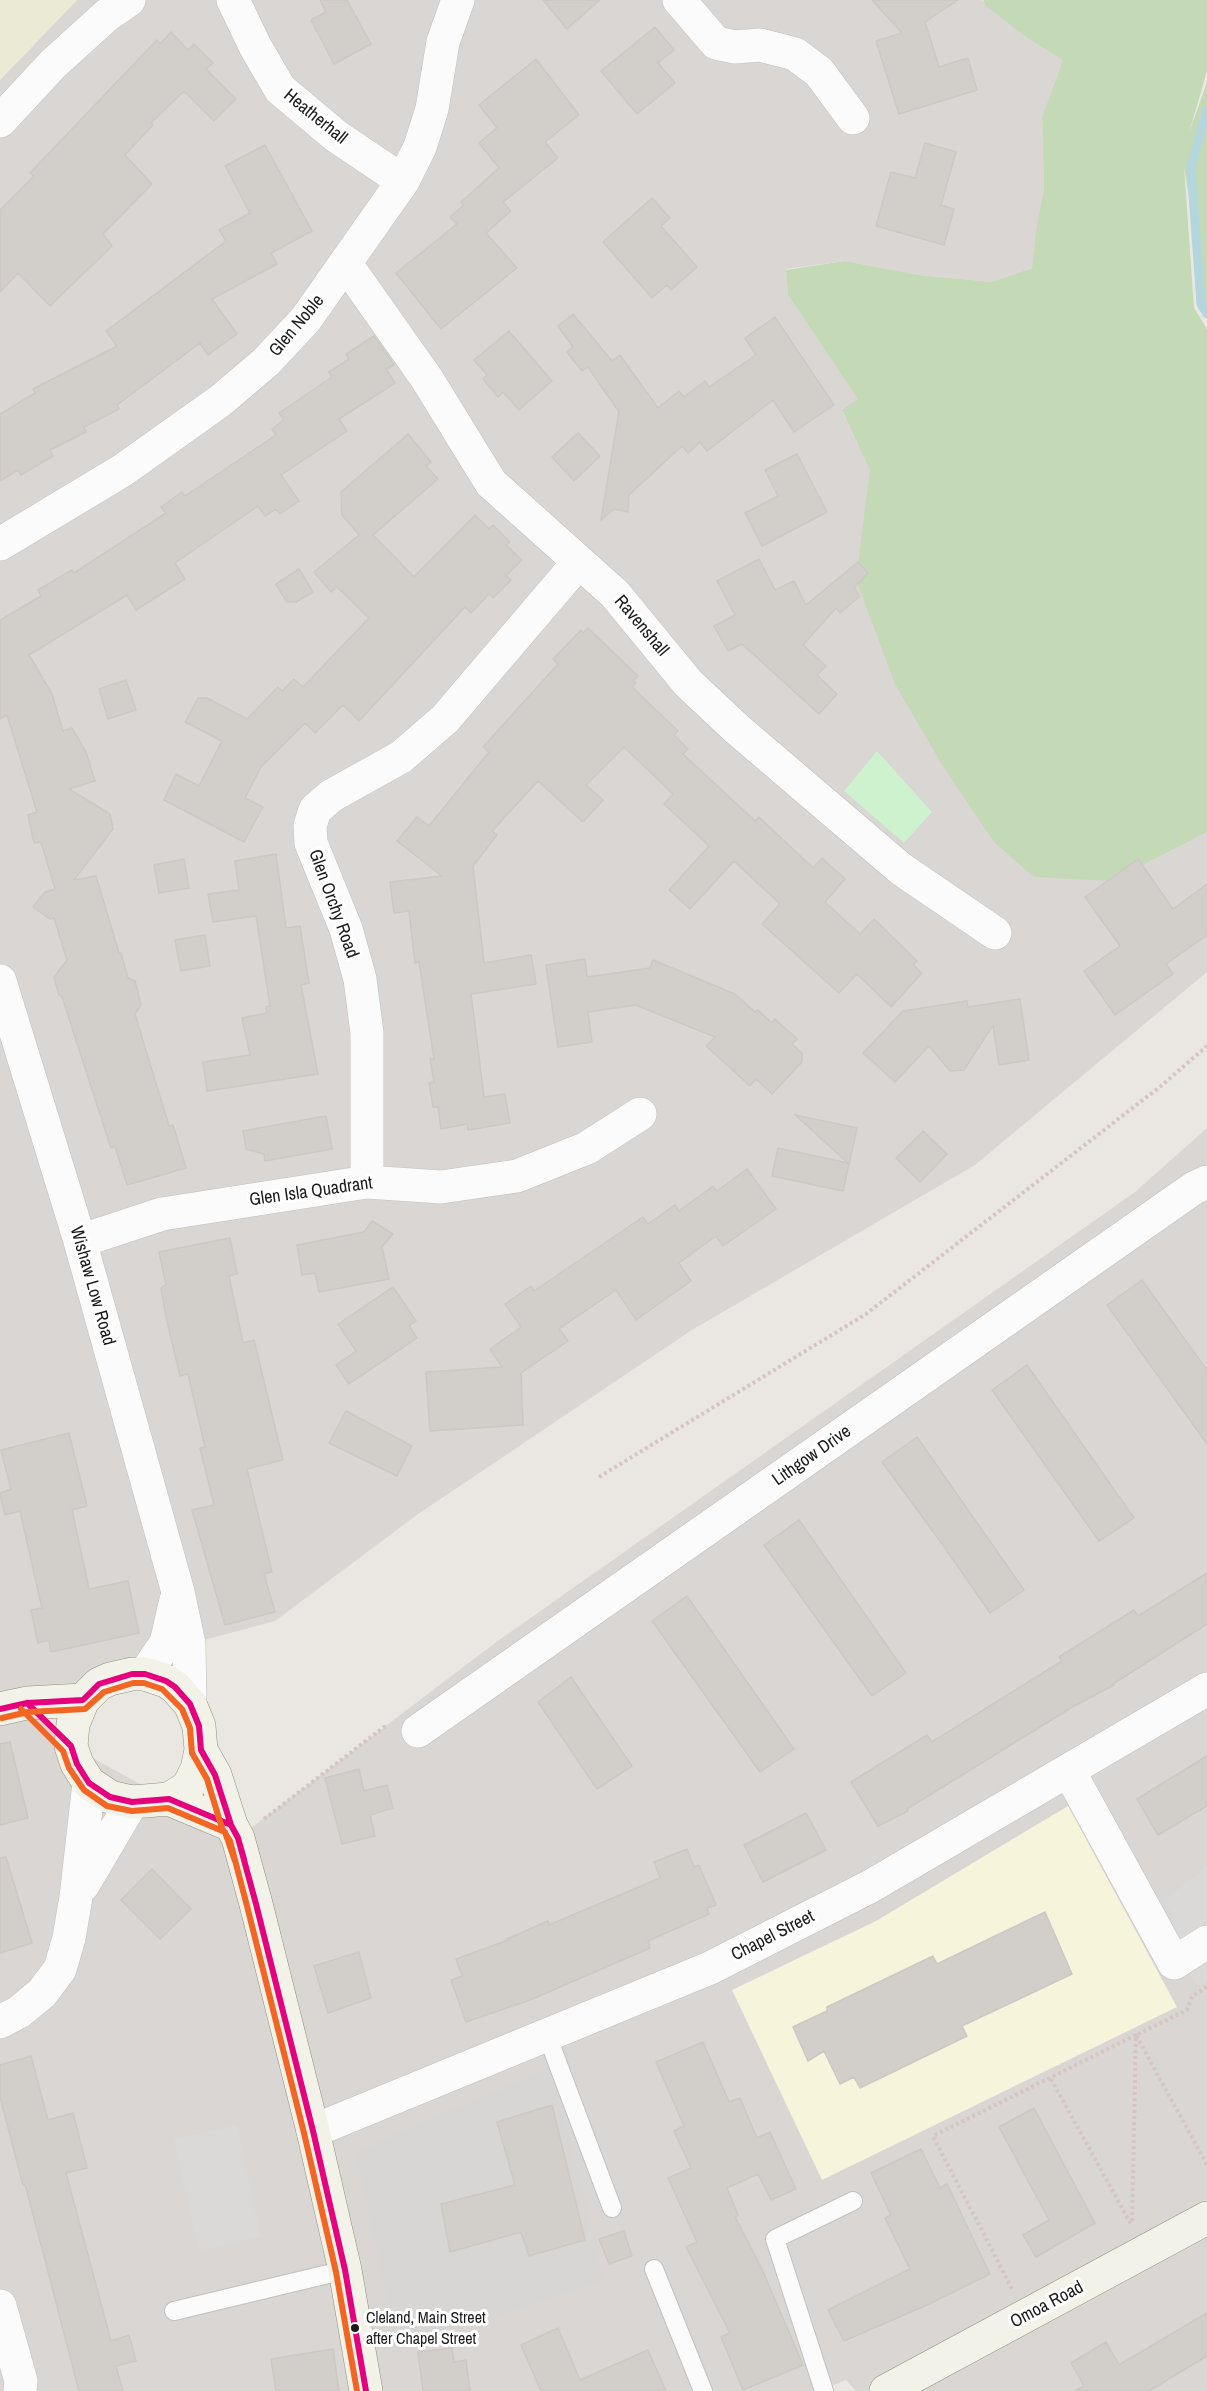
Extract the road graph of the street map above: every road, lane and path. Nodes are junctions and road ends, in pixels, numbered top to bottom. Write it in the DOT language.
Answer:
graph roads {
  1 [pos="129,0"];
  2 [pos="233,0"];
  3 [pos="458,0"];
  4 [pos="679,0"];
  5 [pos="853,118"];
  6 [pos="0,121"];
  7 [pos="403,181"];
  8 [pos="346,264"];
  9 [pos="0,544"];
  10 [pos="578,562"];
  11 [pos="995,933"];
  12 [pos="0,981"];
  13 [pos="1207,1046"];
  14 [pos="640,1114"];
  15 [pos="367,1182"];
  16 [pos="1207,1182"];
  17 [pos="80,1241"];
  18 [pos="599,1477"];
  19 [pos="178,1592"];
  20 [pos="145,1674"];
  21 [pos="1207,1689"];
  22 [pos="83,1700"];
  23 [pos="190,1704"];
  24 [pos="14,1706"];
  25 [pos="418,1731"];
  26 [pos="71,1746"];
  27 [pos="201,1750"];
  28 [pos="1069,1771"];
  29 [pos="89,1783"];
  30 [pos="169,1799"];
  31 [pos="132,1802"];
  32 [pos="234,1832"];
  33 [pos="76,1896"];
  34 [pos="1207,1942"];
  35 [pos="1207,1987"];
  36 [pos="0,2022"];
  37 [pos="547,2035"];
  38 [pos="1136,2035"];
  39 [pos="1051,2079"];
  40 [pos="313,2131"];
  41 [pos="1207,2165"];
  42 [pos="853,2201"];
  43 [pos="612,2208"];
  44 [pos="1207,2218"];
  45 [pos="1140,2237"];
  46 [pos="654,2269"];
  47 [pos="345,2270"];
  48 [pos="0,2306"];
  49 [pos="174,2312"];
  50 [pos="1026,2316"];
  51 [pos="20,2391"];
  52 [pos="366,2391"];
  53 [pos="703,2391"];
  54 [pos="824,2391"];
  55 [pos="886,2391"];
  1 -- 6 [label="street"];
  2 -- 7 [label="street, Heatherhall"];
  3 -- 7 [label="street, Glen Noble"];
  4 -- 5 [label="street"];
  7 -- 8 [label="street, Glen Noble"];
  8 -- 9 [label="street, Glen Noble"];
  8 -- 10 [label="street, Ravenshall"];
  10 -- 11 [label="street, Ravenshall"];
  10 -- 15 [label="street, Glen Orchy Road"];
  12 -- 17 [label="street, Wishaw Low Road"];
  13 -- 18 [label="path"];
  14 -- 15 [label="street, Glen Isla Quadrant"];
  15 -- 17 [label="street, Glen Isla Quadrant"];
  16 -- 25 [label="street, Lithgow Drive"];
  17 -- 19 [label="street, Wishaw Low Road"];
  19 -- 20 [label="street, Wishaw Low Road"];
  19 -- 23 [label="street, Wishaw Low Road"];
  20 -- 22 [label="street"];
  20 -- 23 [label="street"];
  21 -- 28 [label="street, Chapel Street"];
  22 -- 24 [label="street"];
  22 -- 26 [label="street"];
  23 -- 27 [label="street"];
  24 -- 26 [label="street"];
  25 -- 32 [label="path"];
  26 -- 29 [label="street"];
  27 -- 30 [label="street"];
  27 -- 32 [label="street"];
  28 -- 34 [label="street"];
  28 -- 37 [label="street, Chapel Street"];
  29 -- 31 [label="street"];
  29 -- 33 [label="street"];
  30 -- 31 [label="street"];
  30 -- 32 [label="street"];
  31 -- 33 [label="street"];
  32 -- 40 [label="street"];
  33 -- 36 [label="street"];
  35 -- 38 [label="path"];
  37 -- 40 [label="street, Chapel Street"];
  37 -- 43 [label="lane"];
  38 -- 39 [label="path"];
  38 -- 41 [label="path"];
  38 -- 45 [label="path"];
  39 -- 45 [label="path"];
  39 -- 50 [label="path"];
  40 -- 47 [label="street"];
  42 -- 54 [label="lane"];
  44 -- 45 [label="street, Omoa Road"];
  45 -- 50 [label="street, Omoa Road"];
  46 -- 53 [label="lane"];
  47 -- 49 [label="lane"];
  47 -- 52 [label="street"];
  48 -- 51 [label="street"];
  50 -- 55 [label="street, Omoa Road"];
}
